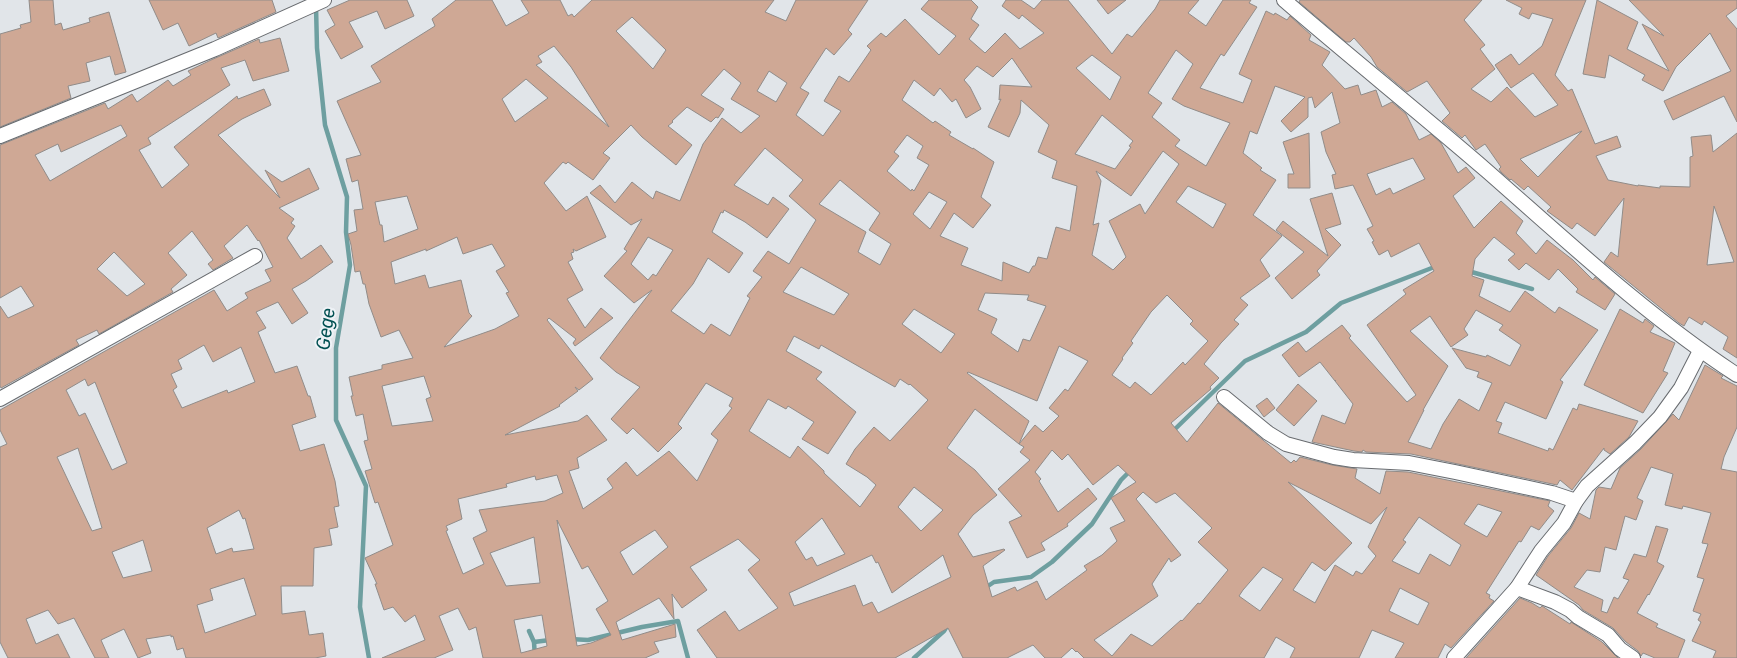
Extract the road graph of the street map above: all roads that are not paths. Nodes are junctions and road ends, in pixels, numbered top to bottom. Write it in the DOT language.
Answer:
graph roads {
  1 [pos="1284,0"];
  2 [pos="322,1"];
  3 [pos="0,136"];
  4 [pos="255,256"];
  5 [pos="1700,351"];
  6 [pos="1737,375"];
  7 [pos="1224,397"];
  8 [pos="0,399"];
  9 [pos="1576,501"];
  10 [pos="1517,588"];
  11 [pos="1454,658"];
  12 [pos="1634,658"];
  1 -- 5 [label="street"];
  2 -- 3 [label="street"];
  4 -- 8 [label="street"];
  5 -- 6 [label="street"];
  5 -- 9 [label="street"];
  7 -- 9 [label="street"];
  9 -- 10 [label="street"];
  10 -- 11 [label="street"];
  10 -- 12 [label="street"];
}
